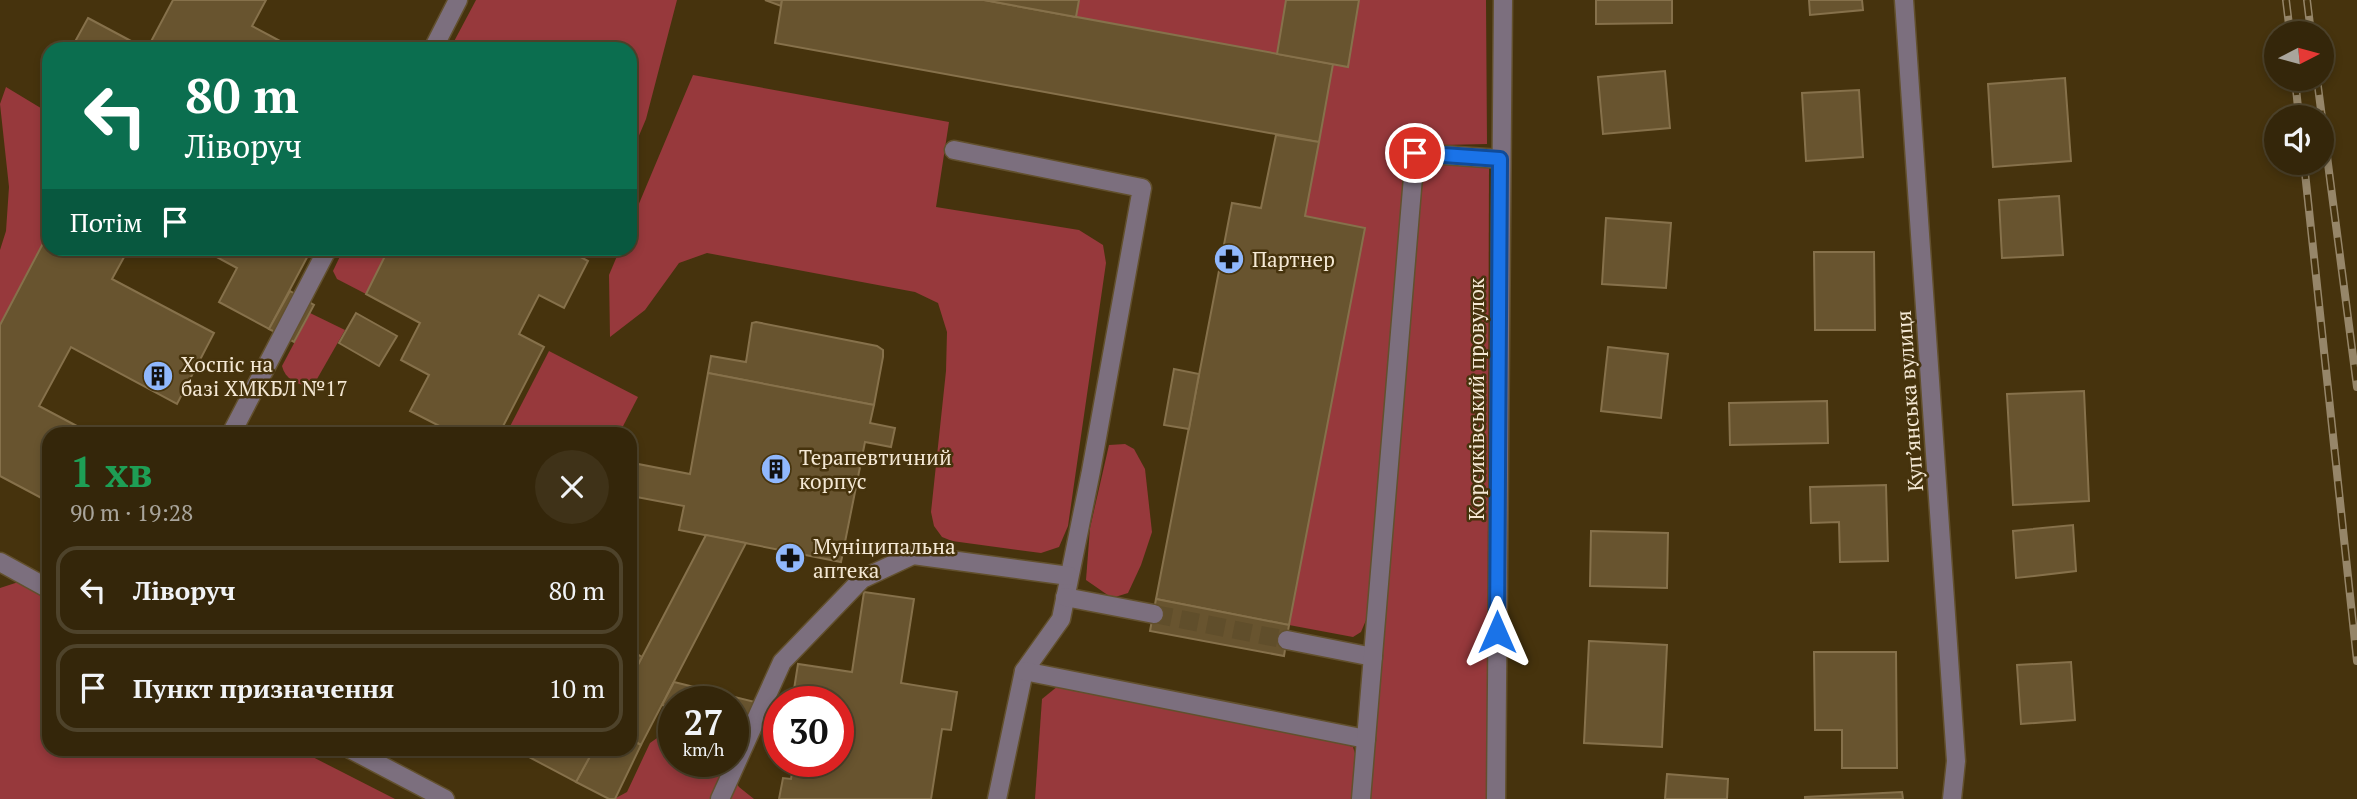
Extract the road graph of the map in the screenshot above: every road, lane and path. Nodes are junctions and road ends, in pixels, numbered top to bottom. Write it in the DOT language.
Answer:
graph roads {
  1 [pos="458,0"];
  2 [pos="1503,0"];
  3 [pos="1904,0"];
  4 [pos="437,42"];
  5 [pos="954,150"];
  6 [pos="1500,159"];
  7 [pos="324,256"];
  8 [pos="235,427"];
  9 [pos="0,562"];
  10 [pos="1069,576"];
  11 [pos="42,585"];
  12 [pos="1065,597"];
  13 [pos="1154,614"];
  14 [pos="1287,640"];
  15 [pos="1373,657"];
  16 [pos="1024,670"];
  17 [pos="1366,739"];
  18 [pos="363,756"];
  19 [pos="445,799"];
  20 [pos="720,799"];
  21 [pos="997,799"];
  22 [pos="1362,799"];
  23 [pos="1496,799"];
  24 [pos="1952,799"];
  1 -- 4 [label="street"];
  2 -- 6 [label="street, Корсиківський провулок"];
  3 -- 24 [label="street, Куп’янська вулиця"];
  5 -- 10 [label="street"];
  6 -- 15 [label="street"];
  6 -- 23 [label="street, Корсиківський провулок"];
  7 -- 8 [label="street"];
  9 -- 11 [label="street"];
  10 -- 12 [label="street"];
  10 -- 20 [label="street"];
  12 -- 13 [label="street"];
  12 -- 16 [label="street"];
  14 -- 15 [label="street"];
  15 -- 17 [label="street"];
  16 -- 17 [label="street"];
  16 -- 21 [label="street"];
  17 -- 22 [label="street"];
  18 -- 19 [label="street"];
}
